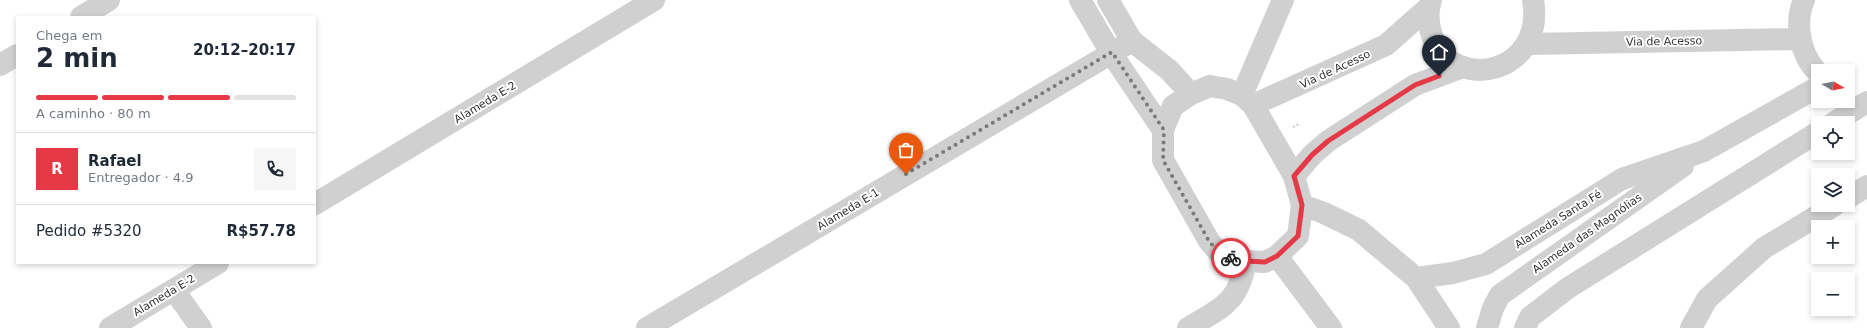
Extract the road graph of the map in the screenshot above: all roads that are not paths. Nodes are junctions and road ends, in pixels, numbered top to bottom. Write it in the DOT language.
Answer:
graph roads {
  1 [pos="110,0"];
  2 [pos="654,0"];
  3 [pos="1080,0"];
  4 [pos="1108,0"];
  5 [pos="1283,0"];
  6 [pos="1533,0"];
  7 [pos="1804,0"];
  8 [pos="1430,4"];
  9 [pos="83,16"];
  10 [pos="1800,39"];
  11 [pos="1132,41"];
  12 [pos="1528,44"];
  13 [pos="1112,52"];
  14 [pos="16,56"];
  15 [pos="1812,64"];
  16 [pos="0,65"];
  17 [pos="1463,67"];
  18 [pos="1811,91"];
  19 [pos="1855,93"];
  20 [pos="1191,94"];
  21 [pos="1867,96"];
  22 [pos="1247,100"];
  23 [pos="1867,102"];
  24 [pos="1844,116"];
  25 [pos="1164,130"];
  26 [pos="1811,136"];
  27 [pos="1704,151"];
  28 [pos="1294,176"];
  29 [pos="1867,186"];
  30 [pos="1855,194"];
  31 [pos="316,203"];
  32 [pos="1302,205"];
  33 [pos="1823,212"];
  34 [pos="1277,256"];
  35 [pos="1246,261"];
  36 [pos="216,264"];
  37 [pos="1416,278"];
  38 [pos="174,290"];
  39 [pos="110,328"];
  40 [pos="201,328"];
  41 [pos="646,328"];
  42 [pos="1188,328"];
  43 [pos="1331,328"];
  44 [pos="1449,328"];
  45 [pos="1487,328"];
  46 [pos="1525,328"];
  47 [pos="1691,328"];
  1 -- 9 [label="street"];
  2 -- 31 [label="street, Alameda E-2"];
  3 -- 13 [label="street"];
  4 -- 11 [label="street"];
  5 -- 22 [label="street"];
  6 -- 12 [label="street"];
  7 -- 10 [label="street"];
  8 -- 17 [label="street"];
  8 -- 22 [label="street, Via de Acesso"];
  10 -- 12 [label="street, Via de Acesso"];
  10 -- 15 [label="street"];
  11 -- 13 [label="street, Alameda E-1"];
  11 -- 20 [label="street"];
  12 -- 17 [label="street"];
  13 -- 25 [label="street"];
  13 -- 41 [label="street, Alameda E-1"];
  14 -- 16 [label="street"];
  17 -- 28 [label="street"];
  18 -- 27 [label="street, Alameda Santa Fé"];
  19 -- 21 [label="street"];
  20 -- 22 [label="street"];
  20 -- 25 [label="street"];
  22 -- 28 [label="street"];
  23 -- 24 [label="street"];
  25 -- 35 [label="street"];
  26 -- 46 [label="street"];
  27 -- 37 [label="street, Alameda Santa Fé"];
  27 -- 45 [label="street, Alameda das Magnólias"];
  28 -- 32 [label="street"];
  29 -- 30 [label="street"];
  32 -- 34 [label="street"];
  32 -- 37 [label="street"];
  33 -- 47 [label="street"];
  34 -- 35 [label="street"];
  34 -- 43 [label="street"];
  35 -- 42 [label="street"];
  36 -- 38 [label="street, Alameda E-2"];
  37 -- 44 [label="street"];
  38 -- 39 [label="street, Alameda E-2"];
  38 -- 40 [label="street"];
}
